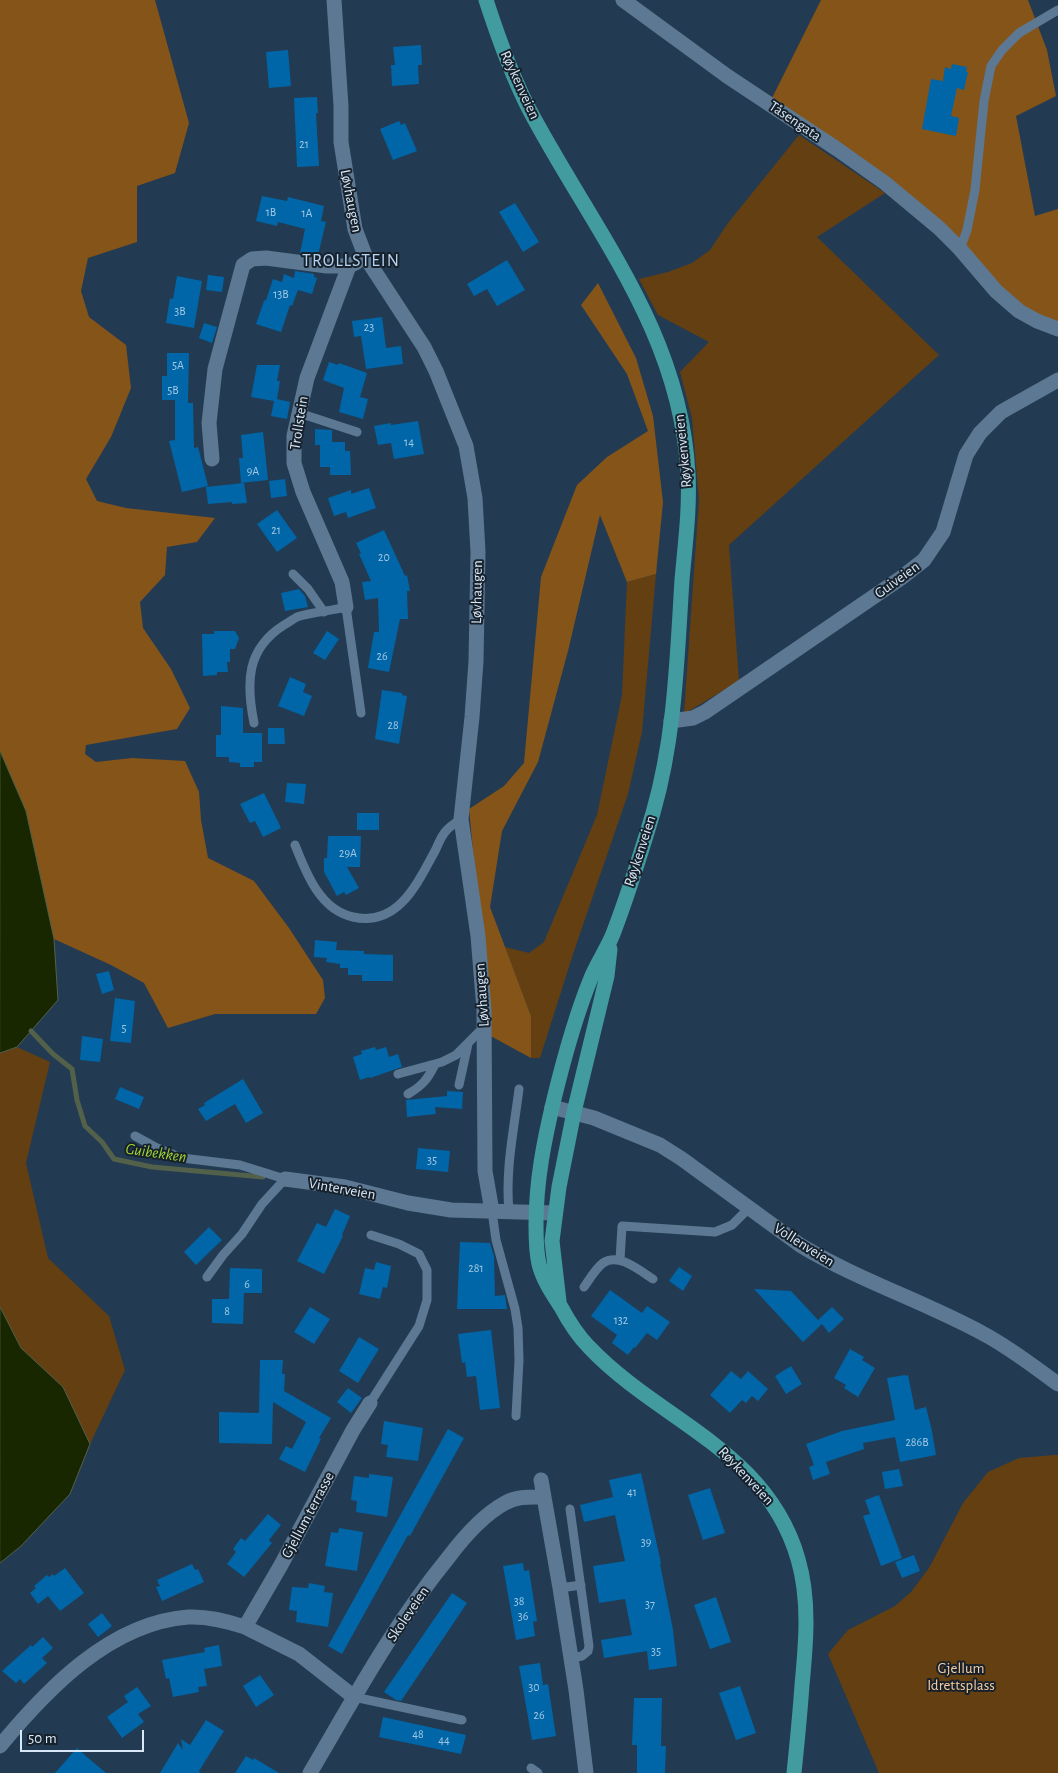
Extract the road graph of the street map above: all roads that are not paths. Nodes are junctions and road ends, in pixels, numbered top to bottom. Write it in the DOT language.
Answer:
graph roads {
  1 [pos="334,0"];
  2 [pos="486,0"];
  3 [pos="624,0"];
  4 [pos="1058,10"];
  5 [pos="960,249"];
  6 [pos="366,258"];
  7 [pos="349,266"];
  8 [pos="1058,329"];
  9 [pos="1058,380"];
  10 [pos="299,413"];
  11 [pos="357,432"];
  12 [pos="212,459"];
  13 [pos="293,574"];
  14 [pos="346,607"];
  15 [pos="324,612"];
  16 [pos="361,713"];
  17 [pos="672,721"];
  18 [pos="254,723"];
  19 [pos="461,819"];
  20 [pos="295,845"];
  21 [pos="612,938"];
  22 [pos="484,1027"];
  23 [pos="468,1044"];
  24 [pos="434,1064"];
  25 [pos="398,1074"];
  26 [pos="459,1085"];
  27 [pos="519,1089"];
  28 [pos="408,1094"];
  29 [pos="552,1107"];
  30 [pos="574,1112"];
  31 [pos="135,1136"];
  32 [pos="286,1179"];
  33 [pos="748,1209"];
  34 [pos="492,1211"];
  35 [pos="509,1211"];
  36 [pos="536,1213"];
  37 [pos="556,1213"];
  38 [pos="371,1235"];
  39 [pos="620,1260"];
  40 [pos="206,1277"];
  41 [pos="653,1279"];
  42 [pos="584,1287"];
  43 [pos="560,1306"];
  44 [pos="1058,1384"];
  45 [pos="370,1404"];
  46 [pos="516,1416"];
  47 [pos="540,1480"];
  48 [pos="543,1497"];
  49 [pos="570,1509"];
  50 [pos="581,1585"];
  51 [pos="560,1588"];
  52 [pos="245,1627"];
  53 [pos="571,1658"];
  54 [pos="354,1697"];
  55 [pos="462,1720"];
  56 [pos="0,1746"];
  57 [pos="310,1773"];
  58 [pos="586,1773"];
  59 [pos="794,1773"];
  1 -- 6 [label="street, Løvhaugen"];
  2 -- 17 [label="main road, Røykenveien"];
  3 -- 5 [label="street, Tåsengata"];
  4 -- 5 [label="lane"];
  5 -- 8 [label="street, Tåsengata"];
  6 -- 7 [label="street"];
  6 -- 19 [label="street, Løvhaugen"];
  7 -- 10 [label="street, Trollstein"];
  7 -- 12 [label="street"];
  9 -- 17 [label="street, Guiveien"];
  10 -- 11 [label="lane"];
  10 -- 14 [label="street, Trollstein"];
  13 -- 15 [label="lane"];
  14 -- 15 [label="lane"];
  14 -- 16 [label="lane"];
  15 -- 18 [label="lane"];
  17 -- 21 [label="main road, Røykenveien"];
  19 -- 20 [label="lane"];
  19 -- 22 [label="street, Løvhaugen"];
  21 -- 29 [label="main road, Røykenveien"];
  21 -- 30 [label="main road, Røykenveien"];
  22 -- 23 [label="lane"];
  22 -- 34 [label="street, Løvhaugen"];
  23 -- 24 [label="lane"];
  23 -- 26 [label="lane"];
  24 -- 25 [label="lane"];
  24 -- 28 [label="lane"];
  27 -- 35 [label="lane"];
  29 -- 30 [label="street, Vollenveien"];
  29 -- 36 [label="main road, Røykenveien"];
  30 -- 33 [label="street, Vollenveien"];
  30 -- 37 [label="main road, Røykenveien"];
  31 -- 32 [label="lane, Vinterveien"];
  32 -- 34 [label="street, Vinterveien"];
  32 -- 40 [label="lane"];
  33 -- 39 [label="lane"];
  33 -- 44 [label="street, Vollenveien"];
  34 -- 35 [label="street, Vinterveien"];
  34 -- 46 [label="lane"];
  35 -- 36 [label="street, Vinterveien"];
  36 -- 37 [label="street, Vinterveien"];
  36 -- 43 [label="main road, Røykenveien"];
  37 -- 43 [label="main road, Røykenveien"];
  38 -- 45 [label="lane"];
  39 -- 41 [label="lane"];
  39 -- 42 [label="lane"];
  43 -- 59 [label="main road, Røykenveien"];
  45 -- 52 [label="street, Gjellum terrasse"];
  47 -- 48 [label="street"];
  48 -- 51 [label="street"];
  48 -- 54 [label="street, Skoleveien"];
  49 -- 50 [label="lane"];
  50 -- 51 [label="lane"];
  50 -- 53 [label="lane"];
  51 -- 53 [label="street"];
  52 -- 54 [label="street"];
  52 -- 56 [label="street"];
  53 -- 58 [label="street"];
  54 -- 55 [label="lane"];
  54 -- 57 [label="street, Skoleveien"];
}
